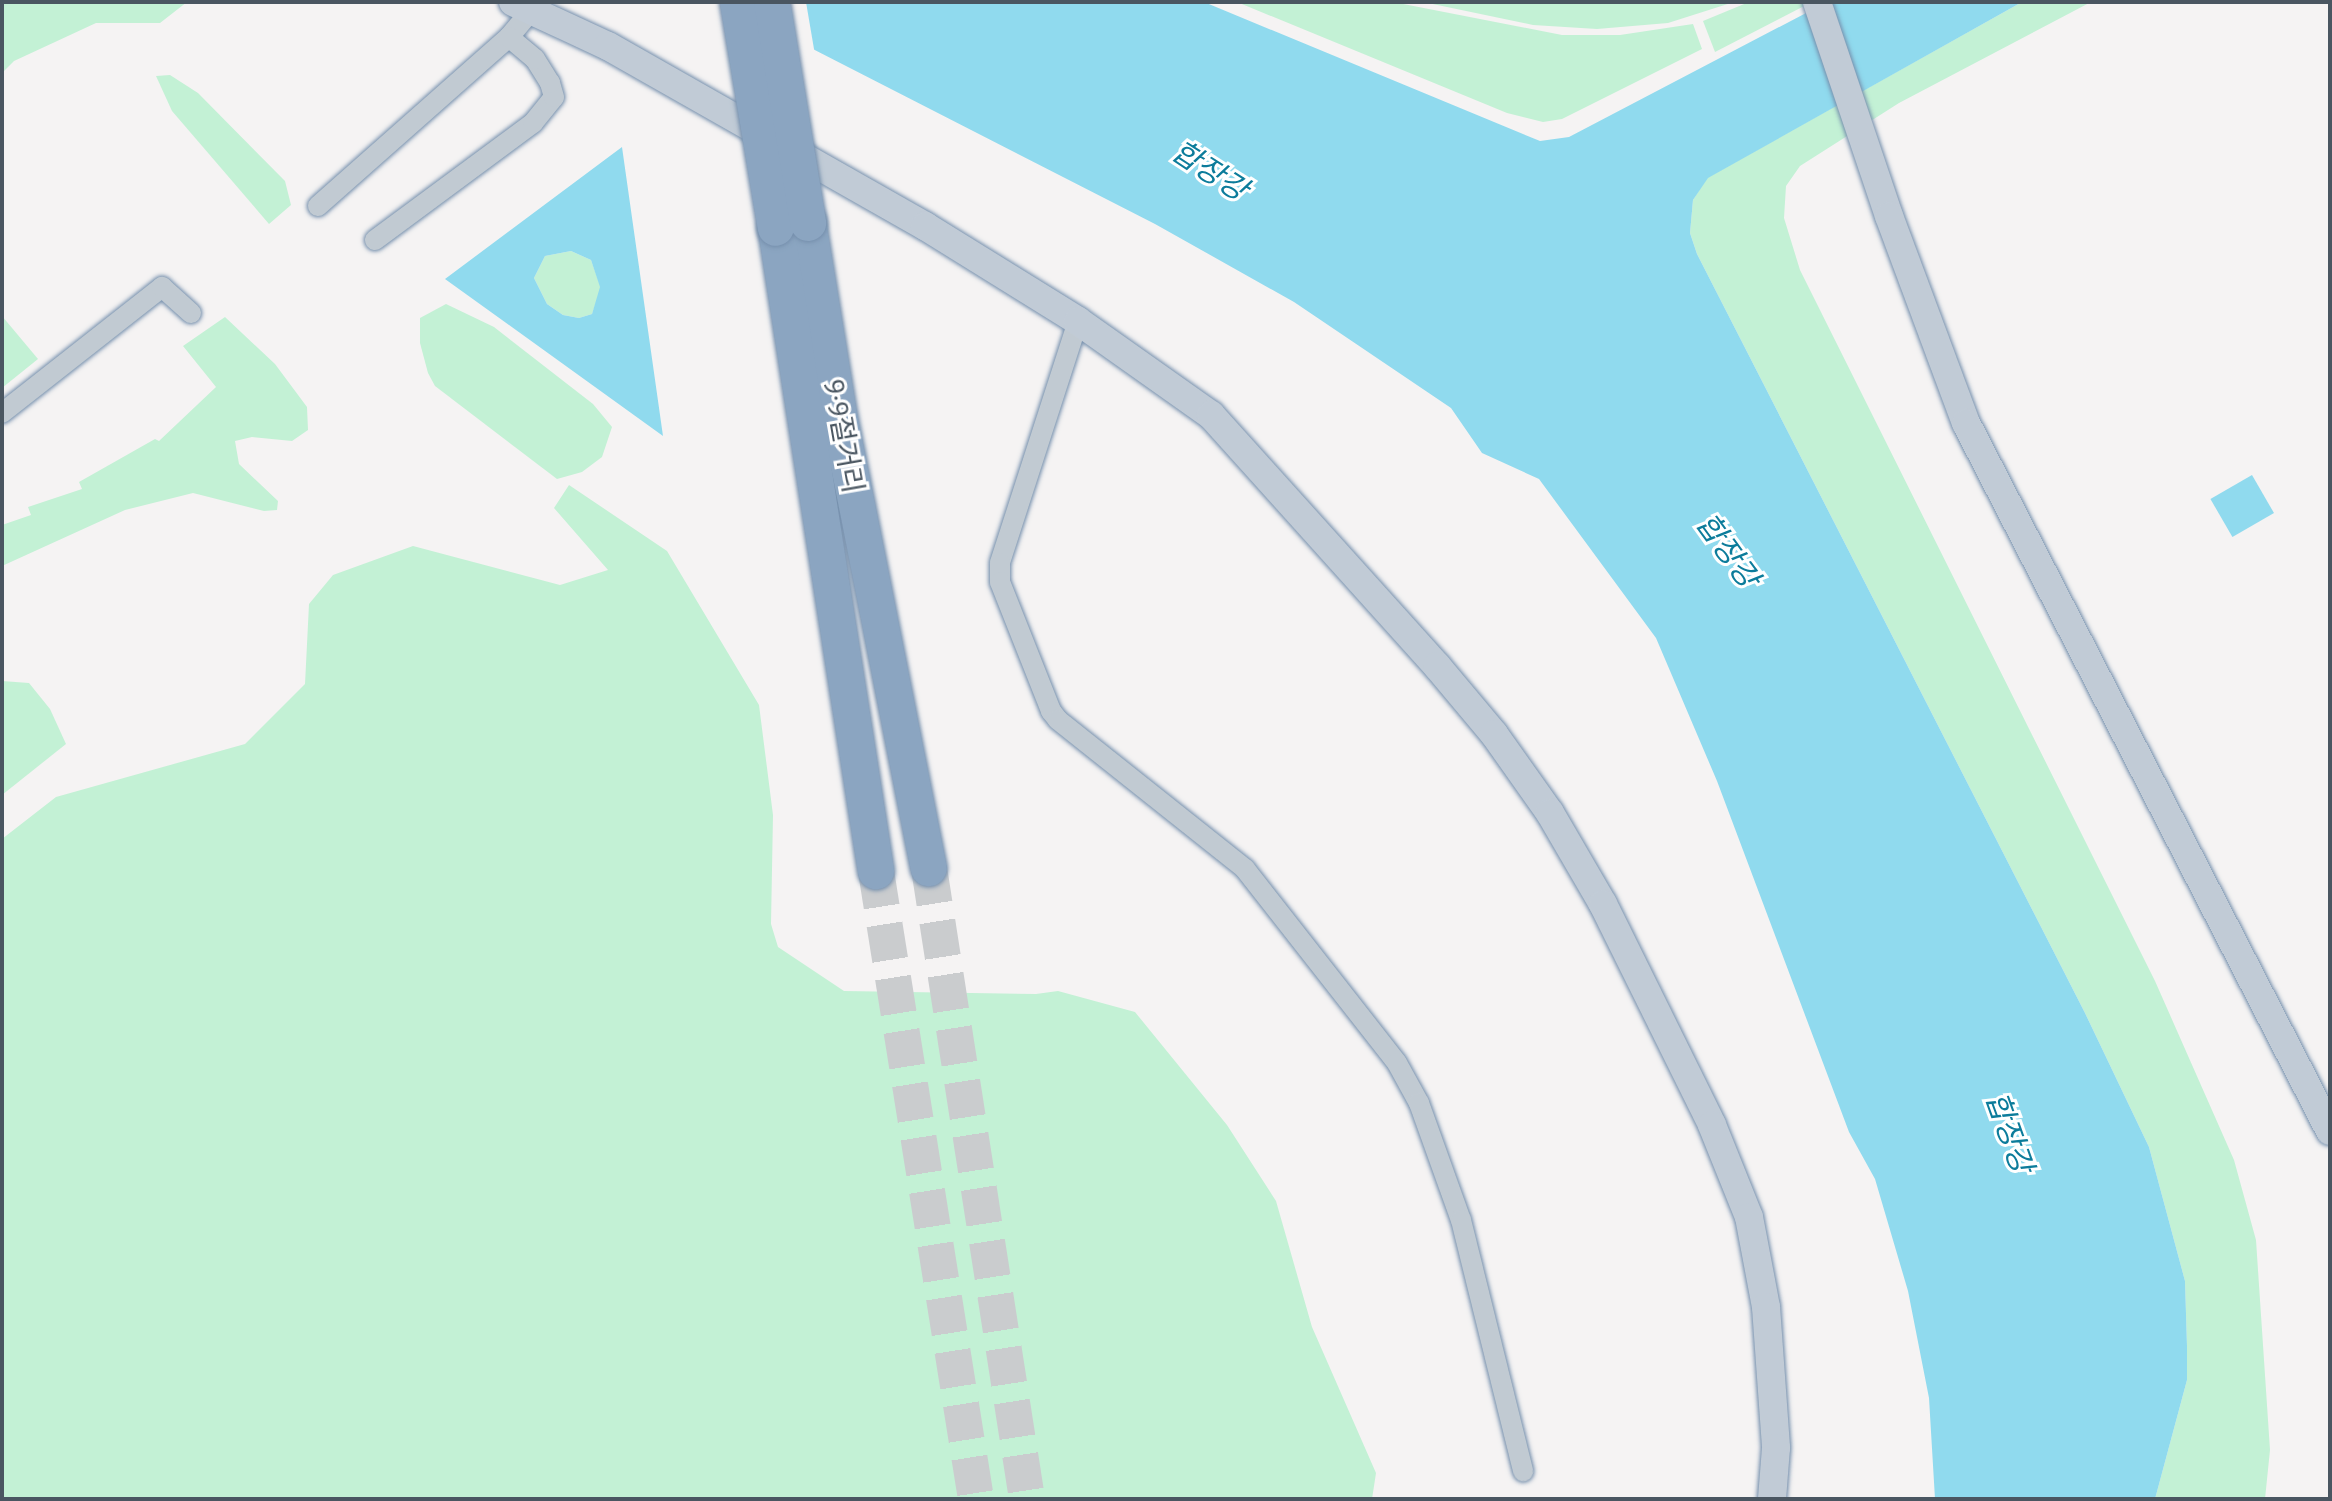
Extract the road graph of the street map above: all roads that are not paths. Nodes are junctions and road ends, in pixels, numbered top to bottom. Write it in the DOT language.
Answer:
graph roads {
  1 [pos="738,2"];
  2 [pos="772,2"];
  3 [pos="1817,2"];
  4 [pos="521,7"];
  5 [pos="509,37"];
  6 [pos="318,206"];
  7 [pos="792,226"];
  8 [pos="375,240"];
  9 [pos="191,313"];
  10 [pos="1078,321"];
  11 [pos="2,413"];
  12 [pos="929,868"];
  13 [pos="876,871"];
  14 [pos="2330,1131"];
  15 [pos="1523,1471"];
  16 [pos="1772,1499"];
  1 -- 7 [label="highway, 9·9절거리, bridge"];
  2 -- 7 [label="highway, 9·9절거리, bridge"];
  3 -- 14 [label="street"];
  4 -- 5 [label="street"];
  4 -- 10 [label="street"];
  5 -- 6 [label="street"];
  5 -- 8 [label="street"];
  7 -- 12 [label="highway, 9·9절거리"];
  7 -- 13 [label="highway, 9·9절거리"];
  9 -- 11 [label="street"];
  10 -- 15 [label="street"];
  10 -- 16 [label="street"];
}
